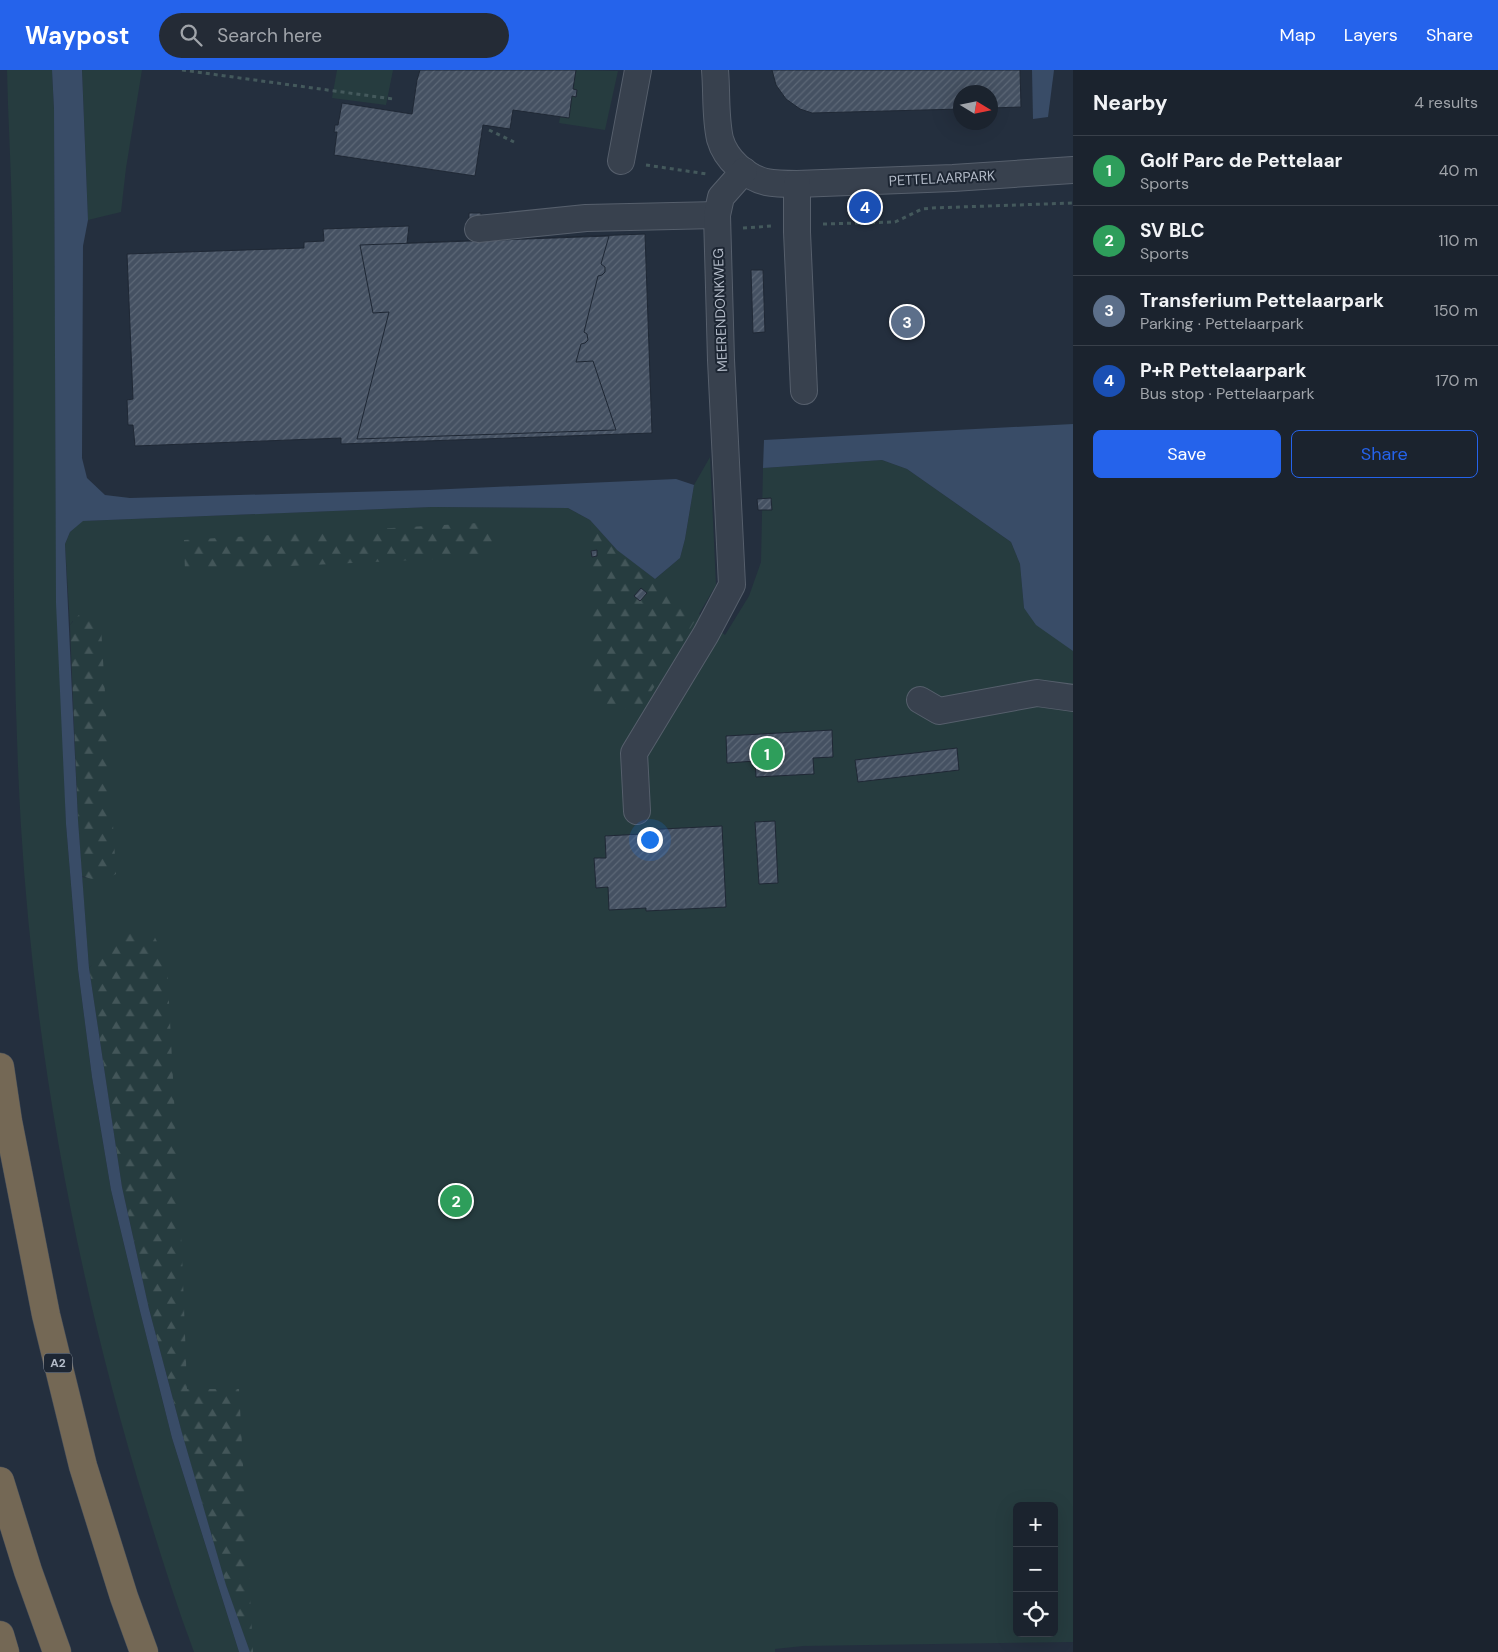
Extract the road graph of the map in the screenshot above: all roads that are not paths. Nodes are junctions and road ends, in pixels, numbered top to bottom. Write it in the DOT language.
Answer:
graph roads {
  1 [pos="638,70"];
  2 [pos="715,70"];
  3 [pos="621,161"];
  4 [pos="740,168"];
  5 [pos="1073,170"];
  6 [pos="797,184"];
  7 [pos="718,222"];
  8 [pos="478,230"];
  9 [pos="804,391"];
  10 [pos="1073,698"];
  11 [pos="920,700"];
  12 [pos="636,811"];
  13 [pos="0,1067"];
  14 [pos="0,1480"];
  15 [pos="0,1635"];
  16 [pos="6,1652"];
  17 [pos="56,1652"];
  18 [pos="144,1652"];
  1 -- 3 [label="street"];
  2 -- 4 [label="street, PETTELAARPARK"];
  4 -- 6 [label="street, PETTELAARPARK"];
  4 -- 7 [label="street, MEERENDONKWEG"];
  5 -- 6 [label="street, PETTELAARPARK"];
  6 -- 9 [label="street"];
  7 -- 8 [label="street"];
  7 -- 12 [label="street, MEERENDONKWEG"];
  10 -- 11 [label="street"];
  13 -- 18 [label="highway, A2"];
  14 -- 17 [label="highway"];
  15 -- 16 [label="highway"];
}
